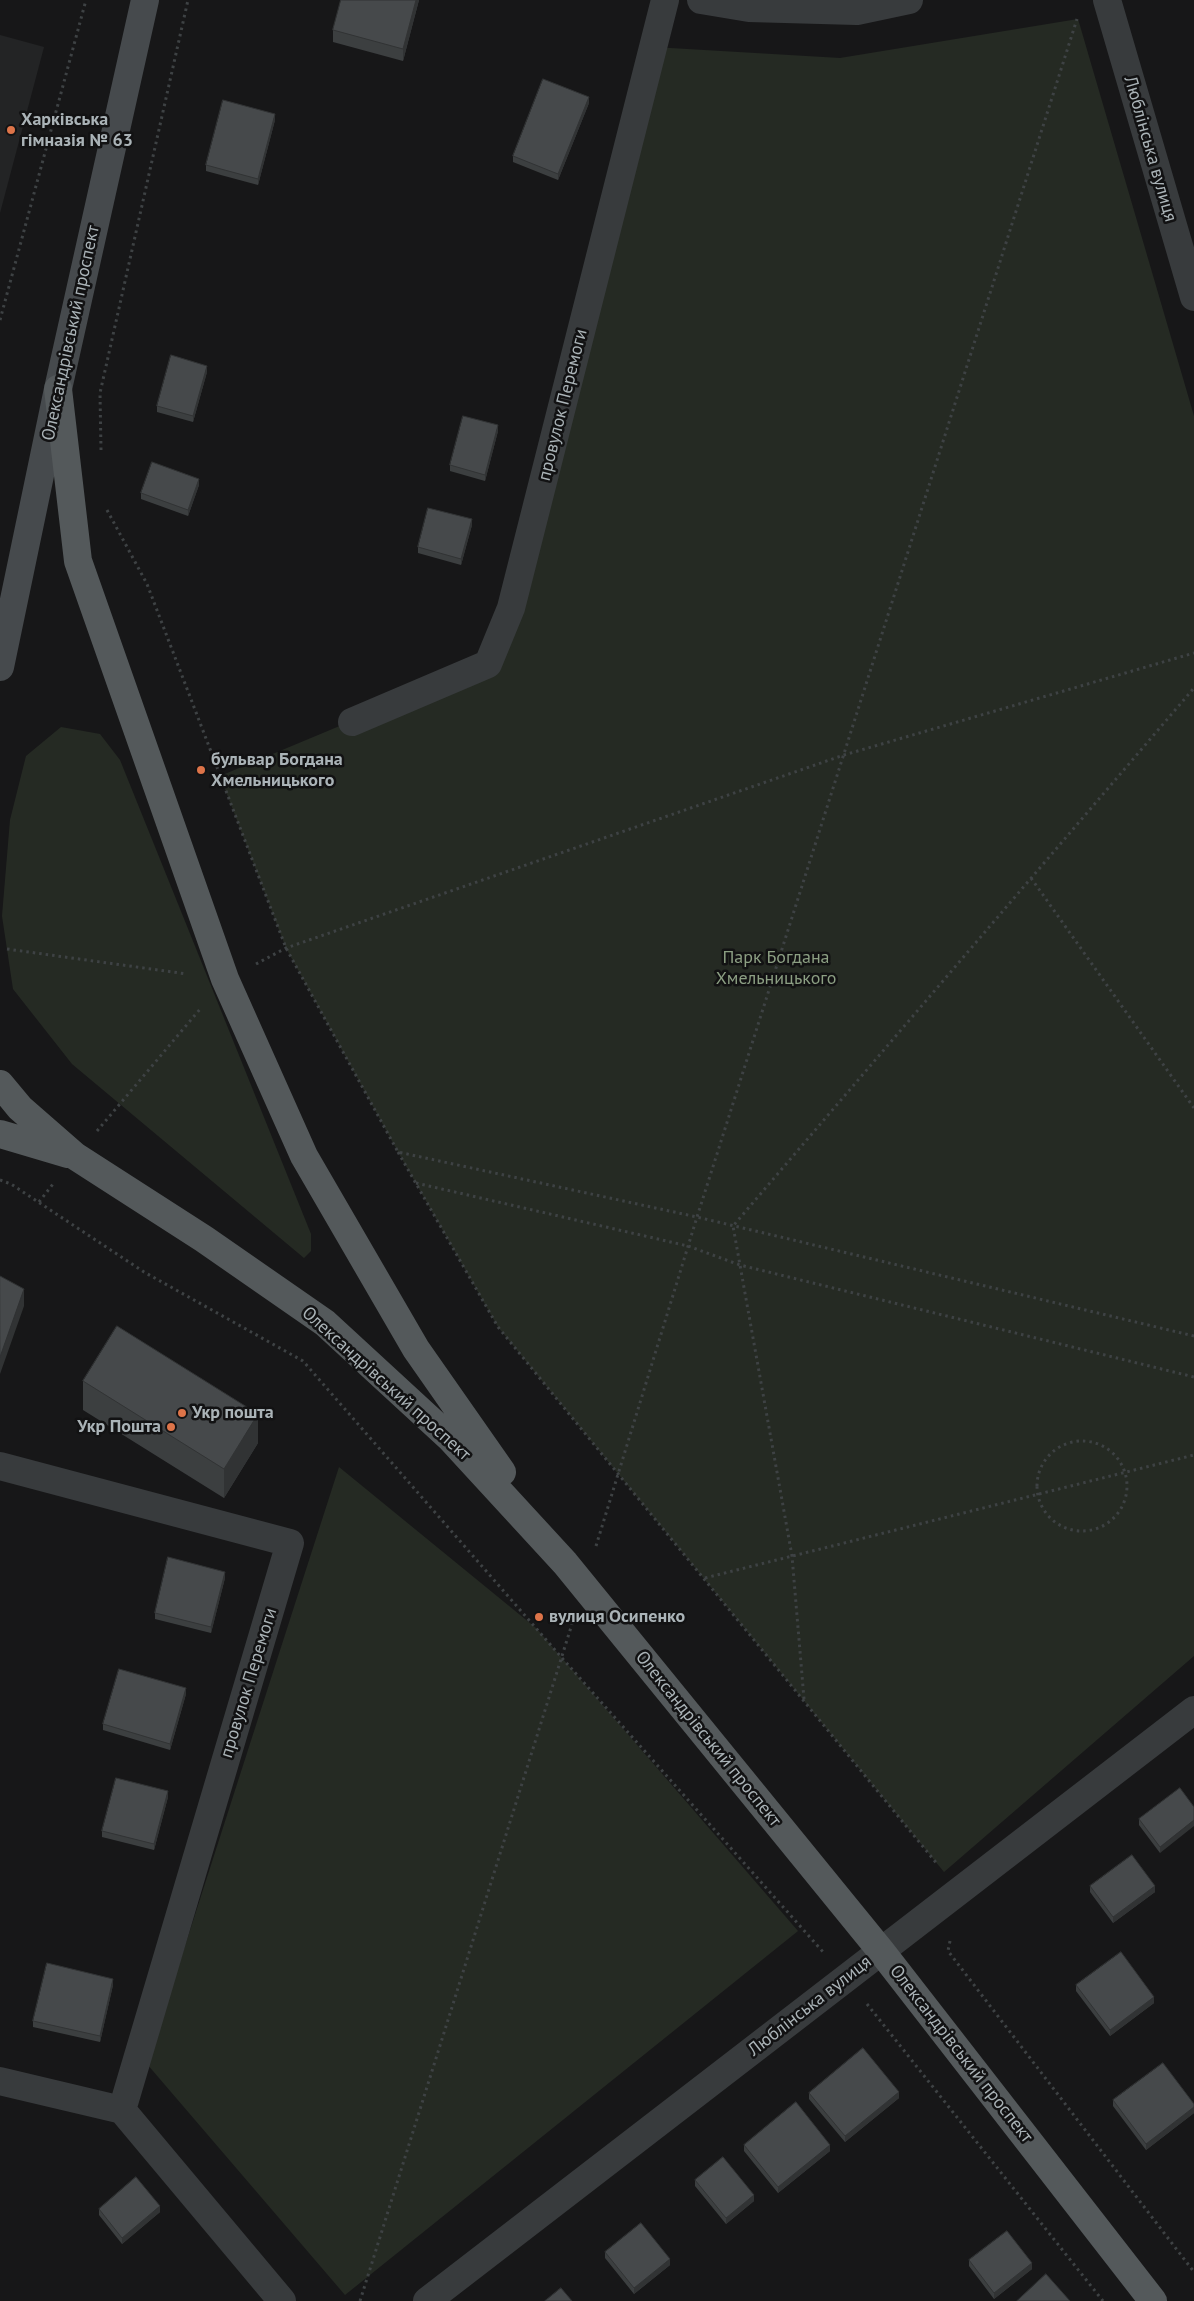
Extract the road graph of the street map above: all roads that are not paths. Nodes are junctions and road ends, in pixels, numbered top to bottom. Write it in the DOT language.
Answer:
graph roads {
  1 [pos="145,0"];
  2 [pos="665,0"];
  3 [pos="701,0"];
  4 [pos="909,0"];
  5 [pos="1106,0"];
  6 [pos="1194,297"];
  7 [pos="58,390"];
  8 [pos="0,667"];
  9 [pos="352,722"];
  10 [pos="0,1084"];
  11 [pos="0,1134"];
  12 [pos="75,1156"];
  13 [pos="0,1466"];
  14 [pos="566,1564"];
  15 [pos="1194,1710"];
  16 [pos="881,1951"];
  17 [pos="0,2081"];
  18 [pos="122,2110"];
  19 [pos="282,2301"];
  20 [pos="426,2301"];
  21 [pos="1152,2301"];
  1 -- 7 [label="main road, Олександрівський проспект"];
  2 -- 9 [label="street, провулок Перемоги"];
  3 -- 4 [label="street"];
  5 -- 6 [label="street, Люблінська вулиця"];
  7 -- 8 [label="main road, Олександрівський проспект"];
  7 -- 14 [label="main road"];
  10 -- 12 [label="main road, Олександрівський проспект"];
  11 -- 12 [label="main road, Олександрівський проспект"];
  12 -- 14 [label="main road, Олександрівський проспект"];
  13 -- 18 [label="street, провулок Перемоги"];
  14 -- 16 [label="main road, Олександрівський проспект"];
  15 -- 16 [label="street, Люблінська вулиця"];
  16 -- 20 [label="street, Люблінська вулиця"];
  16 -- 21 [label="main road, Олександрівський проспект"];
  17 -- 18 [label="street"];
  18 -- 19 [label="street"];
}
